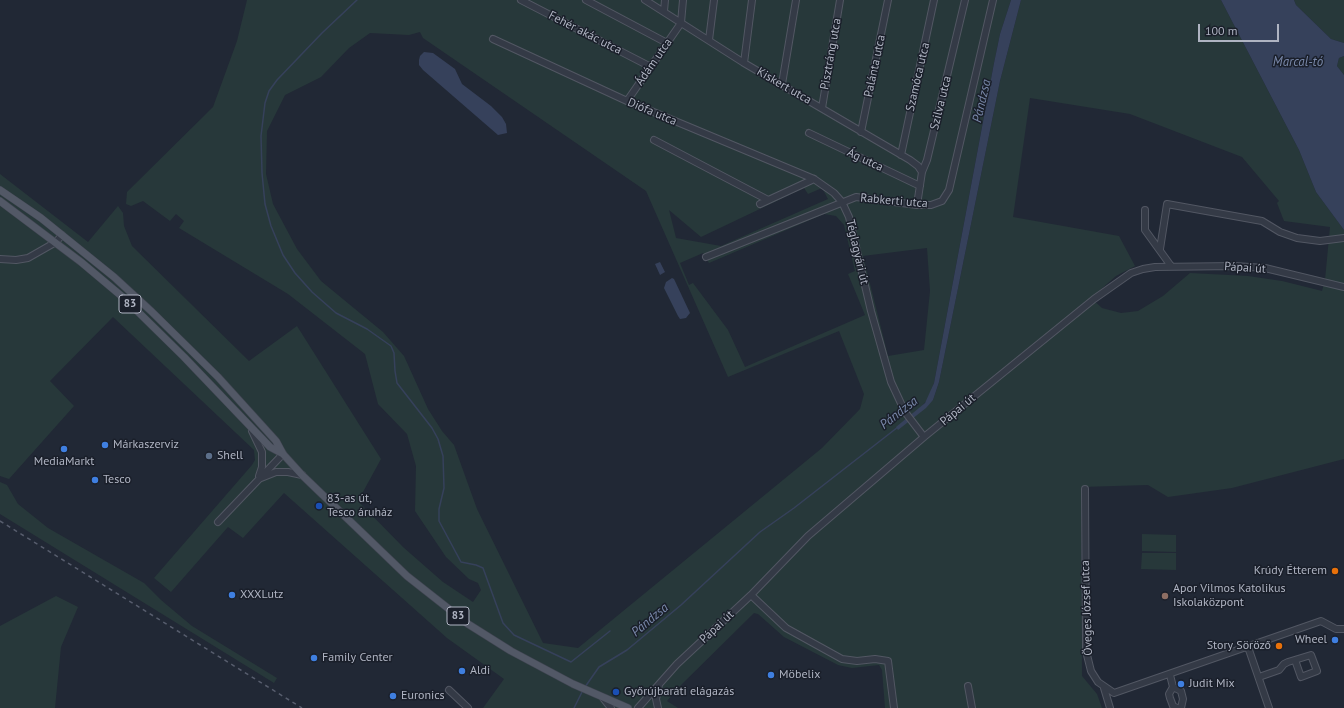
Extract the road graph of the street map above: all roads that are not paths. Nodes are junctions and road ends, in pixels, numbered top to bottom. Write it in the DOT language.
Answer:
graph roads {
  1 [pos="521,0"];
  2 [pos="586,0"];
  3 [pos="645,0"];
  4 [pos="665,0"];
  5 [pos="682,0"];
  6 [pos="714,0"];
  7 [pos="752,0"];
  8 [pos="796,0"];
  9 [pos="840,0"];
  10 [pos="888,0"];
  11 [pos="934,0"];
  12 [pos="965,0"];
  13 [pos="993,0"];
  14 [pos="664,11"];
  15 [pos="681,23"];
  16 [pos="493,39"];
  17 [pos="709,40"];
  18 [pos="668,43"];
  19 [pos="744,63"];
  20 [pos="649,66"];
  21 [pos="782,84"];
  22 [pos="627,101"];
  23 [pos="822,108"];
  24 [pos="861,132"];
  25 [pos="809,133"];
  26 [pos="654,140"];
  27 [pos="901,155"];
  28 [pos="922,172"];
  29 [pos="814,179"];
  30 [pos="920,186"];
  31 [pos="0,190"];
  32 [pos="0,200"];
  33 [pos="768,200"];
  34 [pos="842,202"];
  35 [pos="760,204"];
  36 [pos="917,205"];
  37 [pos="1145,210"];
  38 [pos="62,235"];
  39 [pos="1344,238"];
  40 [pos="56,242"];
  41 [pos="1160,249"];
  42 [pos="706,257"];
  43 [pos="0,259"];
  44 [pos="1171,266"];
  45 [pos="1344,287"];
  46 [pos="244,421"];
  47 [pos="924,437"];
  48 [pos="283,454"];
  49 [pos="302,475"];
  50 [pos="258,480"];
  51 [pos="1085,489"];
  52 [pos="218,522"];
  53 [pos="751,595"];
  54 [pos="1344,629"];
  55 [pos="1248,647"];
  56 [pos="1295,660"];
  57 [pos="1170,675"];
  58 [pos="1258,677"];
  59 [pos="659,683"];
  60 [pos="968,686"];
  61 [pos="1173,687"];
  62 [pos="1104,688"];
  63 [pos="449,690"];
  64 [pos="601,697"];
  65 [pos="468,708"];
  66 [pos="610,708"];
  67 [pos="628,708"];
  68 [pos="638,708"];
  69 [pos="658,708"];
  70 [pos="894,708"];
  71 [pos="972,708"];
  72 [pos="1110,708"];
  73 [pos="1176,708"];
  74 [pos="1181,708"];
  75 [pos="1269,708"];
  1 -- 20 [label="street, Fehér akác utca"];
  2 -- 18 [label="street"];
  3 -- 14 [label="street, Kiskert utca"];
  4 -- 14 [label="street"];
  5 -- 15 [label="street"];
  6 -- 17 [label="street"];
  7 -- 19 [label="street"];
  8 -- 21 [label="street"];
  9 -- 23 [label="street, Pisztráng utca"];
  10 -- 24 [label="street, Palánta utca"];
  11 -- 27 [label="street, Szamóca utca"];
  12 -- 28 [label="street, Szilva utca"];
  13 -- 36 [label="street, Rabkerti utca"];
  14 -- 15 [label="street, Kiskert utca"];
  15 -- 17 [label="street, Kiskert utca"];
  15 -- 18 [label="street, Ádám utca"];
  16 -- 22 [label="street, Diófa utca"];
  17 -- 19 [label="street, Kiskert utca"];
  18 -- 20 [label="street, Ádám utca"];
  19 -- 21 [label="street, Kiskert utca"];
  20 -- 22 [label="street, Ádám utca"];
  21 -- 23 [label="street, Kiskert utca"];
  22 -- 29 [label="street, Diófa utca"];
  23 -- 24 [label="street, Kiskert utca"];
  24 -- 27 [label="street, Kiskert utca"];
  25 -- 30 [label="street, Ág utca"];
  26 -- 33 [label="street"];
  27 -- 28 [label="street, Kiskert utca"];
  28 -- 30 [label="street, Szilva utca"];
  29 -- 33 [label="street"];
  29 -- 34 [label="street"];
  30 -- 36 [label="street, Szilva utca"];
  31 -- 38 [label="main road, 83"];
  32 -- 40 [label="main road, 83"];
  33 -- 35 [label="street"];
  34 -- 36 [label="street, Rabkerti utca"];
  34 -- 42 [label="street"];
  34 -- 47 [label="street, Téglagyári út"];
  37 -- 41 [label="street"];
  38 -- 40 [label="street"];
  38 -- 48 [label="main road, 83"];
  39 -- 41 [label="street"];
  40 -- 43 [label="street"];
  40 -- 46 [label="main road, 83"];
  41 -- 44 [label="street"];
  44 -- 45 [label="street, Pápai út"];
  44 -- 47 [label="street, Pápai út"];
  46 -- 48 [label="main road, 83"];
  46 -- 50 [label="street"];
  47 -- 53 [label="street, Pápai út"];
  48 -- 49 [label="main road, 83"];
  48 -- 50 [label="street"];
  49 -- 50 [label="street"];
  49 -- 64 [label="main road, 83"];
  50 -- 52 [label="street"];
  51 -- 62 [label="street, Öveges József utca"];
  53 -- 59 [label="street, Pápai út"];
  53 -- 70 [label="street"];
  54 -- 55 [label="street"];
  55 -- 57 [label="street"];
  55 -- 58 [label="street"];
  56 -- 58 [label="street"];
  57 -- 61 [label="street"];
  57 -- 62 [label="street"];
  58 -- 75 [label="street"];
  59 -- 68 [label="street, Pápai út"];
  59 -- 69 [label="street"];
  60 -- 71 [label="street"];
  61 -- 73 [label="street"];
  61 -- 74 [label="street"];
  62 -- 72 [label="street"];
  63 -- 65 [label="street"];
  64 -- 66 [label="street"];
  64 -- 67 [label="main road, 83"];
}
